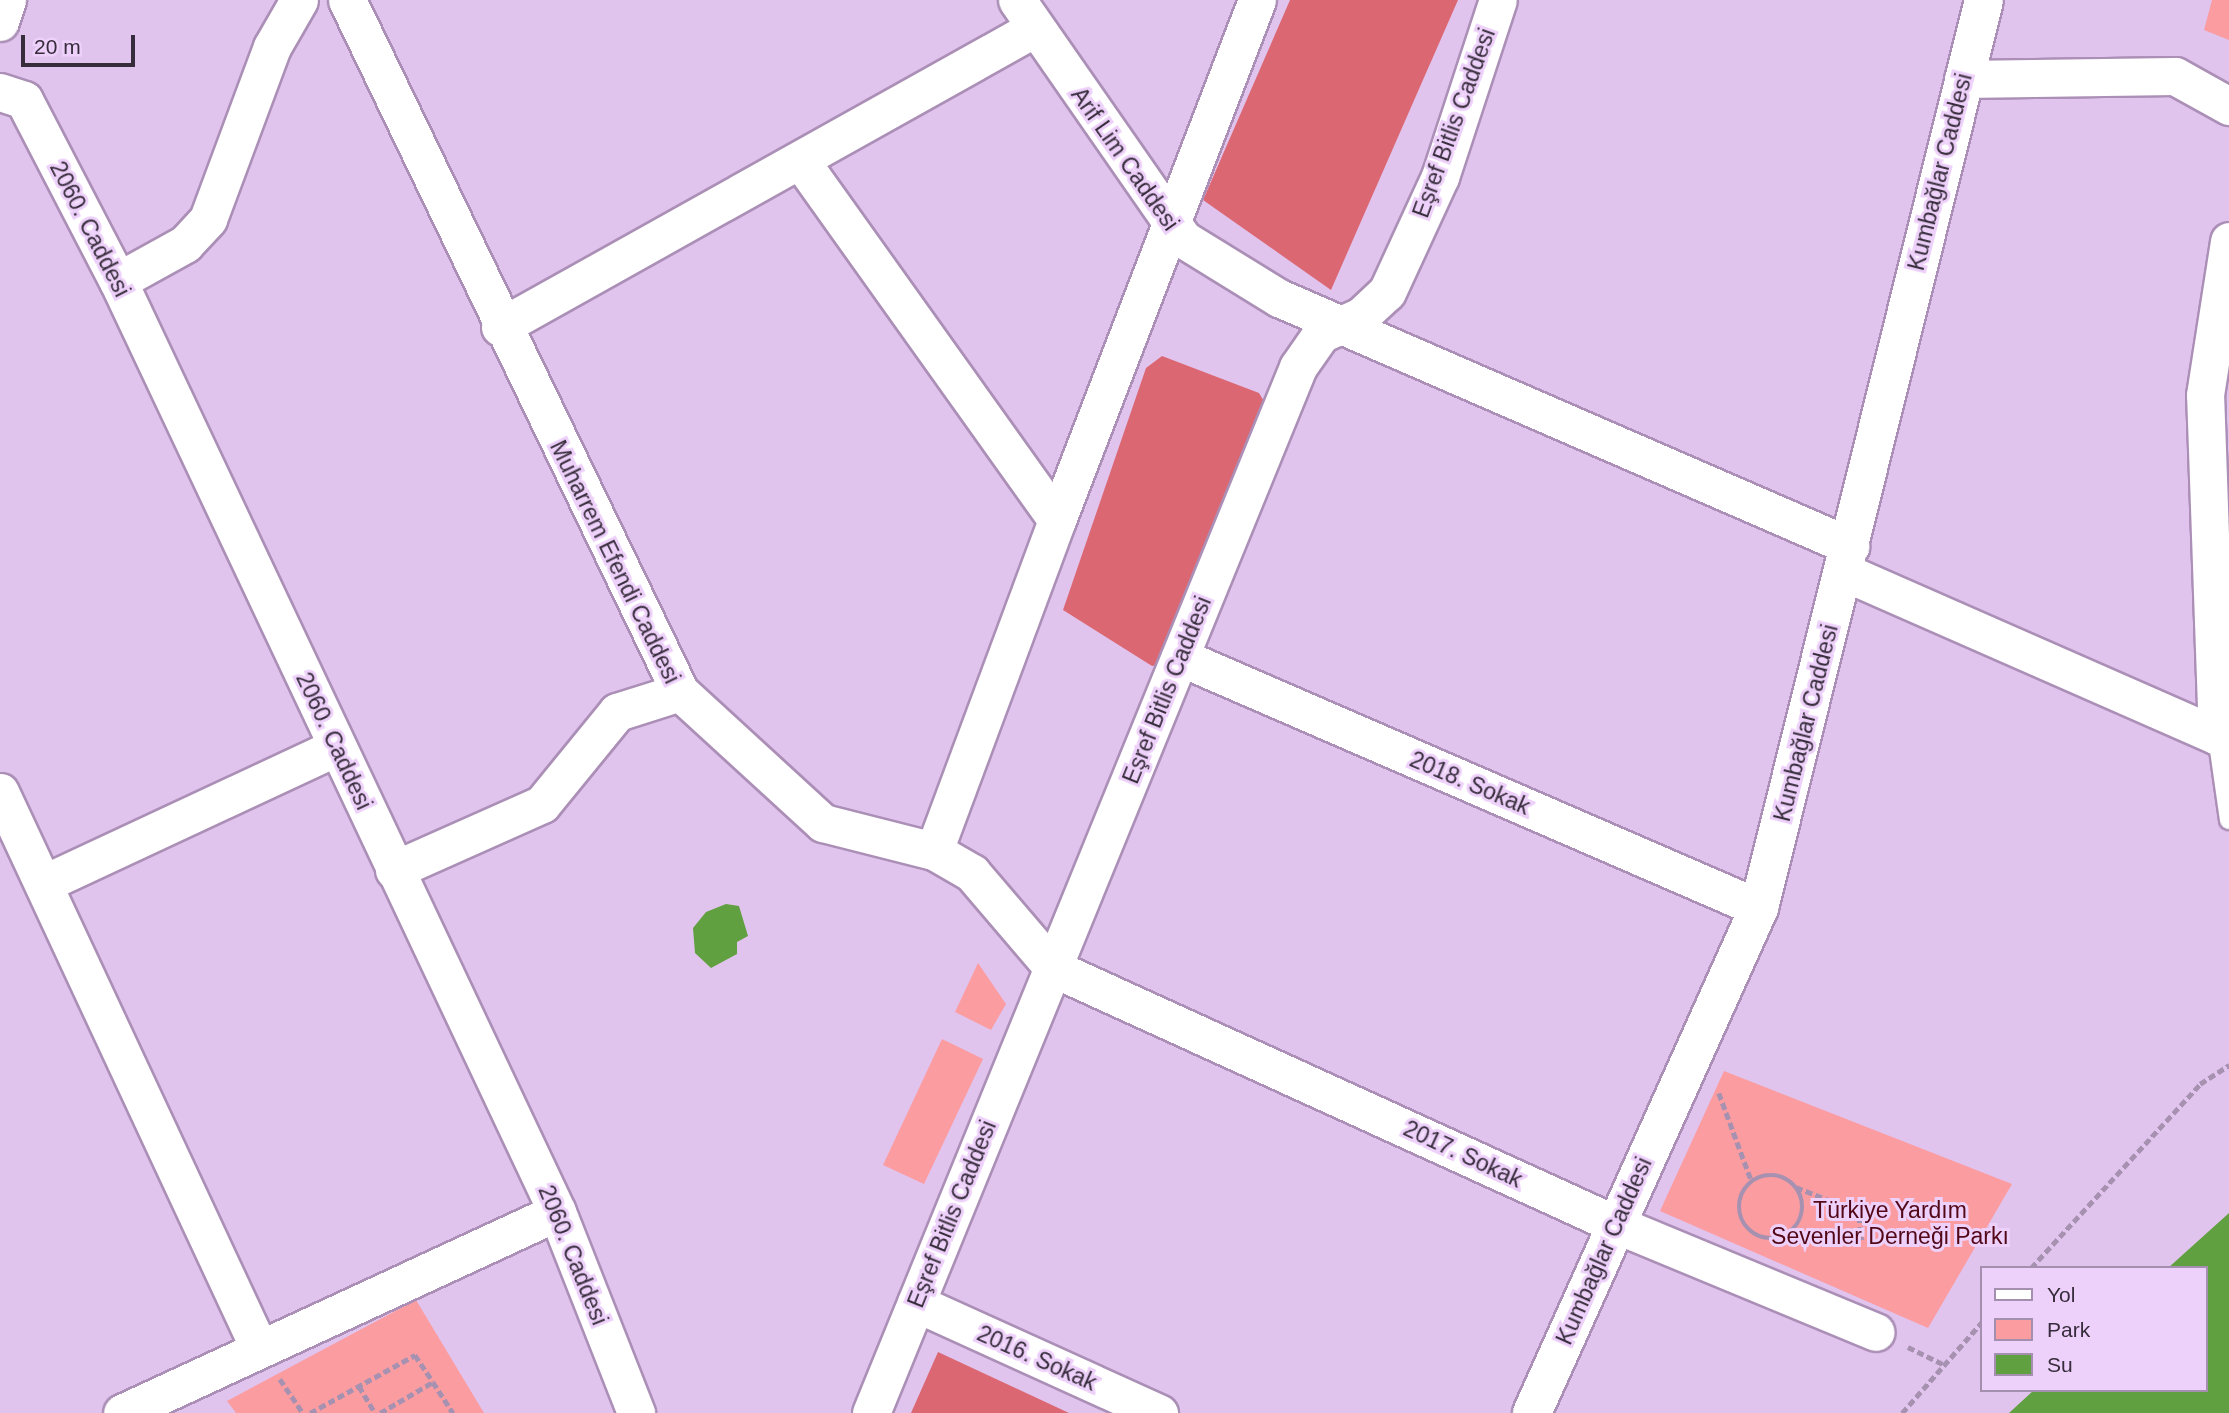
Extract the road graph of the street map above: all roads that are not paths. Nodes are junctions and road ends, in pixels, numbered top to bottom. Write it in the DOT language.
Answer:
graph roads {
  1 [pos="7,0"];
  2 [pos="299,0"];
  3 [pos="348,0"];
  4 [pos="1257,0"];
  5 [pos="1498,0"];
  6 [pos="1983,0"];
  7 [pos="1026,14"];
  8 [pos="0,22"];
  9 [pos="1963,79"];
  10 [pos="0,92"];
  11 [pos="2229,106"];
  12 [pos="800,160"];
  13 [pos="1168,222"];
  14 [pos="2229,241"];
  15 [pos="118,281"];
  16 [pos="1339,322"];
  17 [pos="500,327"];
  18 [pos="1057,520"];
  19 [pos="1847,559"];
  20 [pos="1180,657"];
  21 [pos="680,692"];
  22 [pos="2223,739"];
  23 [pos="337,747"];
  24 [pos="0,792"];
  25 [pos="2229,820"];
  26 [pos="934,851"];
  27 [pos="394,870"];
  28 [pos="47,882"];
  29 [pos="1759,908"];
  30 [pos="1053,968"];
  31 [pos="557,1212"];
  32 [pos="1615,1224"];
  33 [pos="916,1303"];
  34 [pos="1876,1332"];
  35 [pos="259,1348"];
  36 [pos="122,1413"];
  37 [pos="636,1413"];
  38 [pos="871,1413"];
  39 [pos="1159,1413"];
  40 [pos="1532,1413"];
  1 -- 8 [label="main road"];
  2 -- 15 [label="street"];
  3 -- 17 [label="street, Muharrem Efendi Caddesi"];
  4 -- 13 [label="street"];
  5 -- 16 [label="street, Eşref Bitlis Caddesi"];
  6 -- 9 [label="main road, Kumbağlar Caddesi"];
  7 -- 12 [label="street"];
  7 -- 13 [label="street, Arif Lim Caddesi"];
  9 -- 11 [label="street"];
  9 -- 19 [label="main road, Kumbağlar Caddesi"];
  10 -- 15 [label="street, 2060. Caddesi"];
  12 -- 17 [label="street"];
  12 -- 18 [label="street"];
  13 -- 16 [label="street, Arif Lim Caddesi"];
  13 -- 18 [label="street"];
  14 -- 22 [label="street"];
  15 -- 23 [label="street, 2060. Caddesi"];
  16 -- 19 [label="street, Arif Lim Caddesi"];
  16 -- 20 [label="street, Eşref Bitlis Caddesi"];
  17 -- 21 [label="street, Muharrem Efendi Caddesi"];
  18 -- 26 [label="street"];
  19 -- 22 [label="street, Arif Lim Caddesi"];
  19 -- 29 [label="main road, Kumbağlar Caddesi"];
  20 -- 29 [label="street, 2018. Sokak"];
  20 -- 30 [label="street, Eşref Bitlis Caddesi"];
  21 -- 26 [label="street, Muharrem Efendi Caddesi"];
  21 -- 27 [label="street"];
  22 -- 25 [label="lane"];
  23 -- 27 [label="street, 2060. Caddesi"];
  23 -- 28 [label="street"];
  24 -- 28 [label="street"];
  26 -- 30 [label="street, Muharrem Efendi Caddesi"];
  27 -- 31 [label="street, 2060. Caddesi"];
  28 -- 35 [label="street"];
  29 -- 32 [label="main road, Kumbağlar Caddesi"];
  30 -- 32 [label="street, 2017. Sokak"];
  30 -- 33 [label="street, Eşref Bitlis Caddesi"];
  31 -- 35 [label="street"];
  31 -- 37 [label="street, 2060. Caddesi"];
  32 -- 34 [label="street, 2017. Sokak"];
  32 -- 40 [label="main road, Kumbağlar Caddesi"];
  33 -- 38 [label="street, Eşref Bitlis Caddesi"];
  33 -- 39 [label="street, 2016. Sokak"];
  35 -- 36 [label="street"];
}
